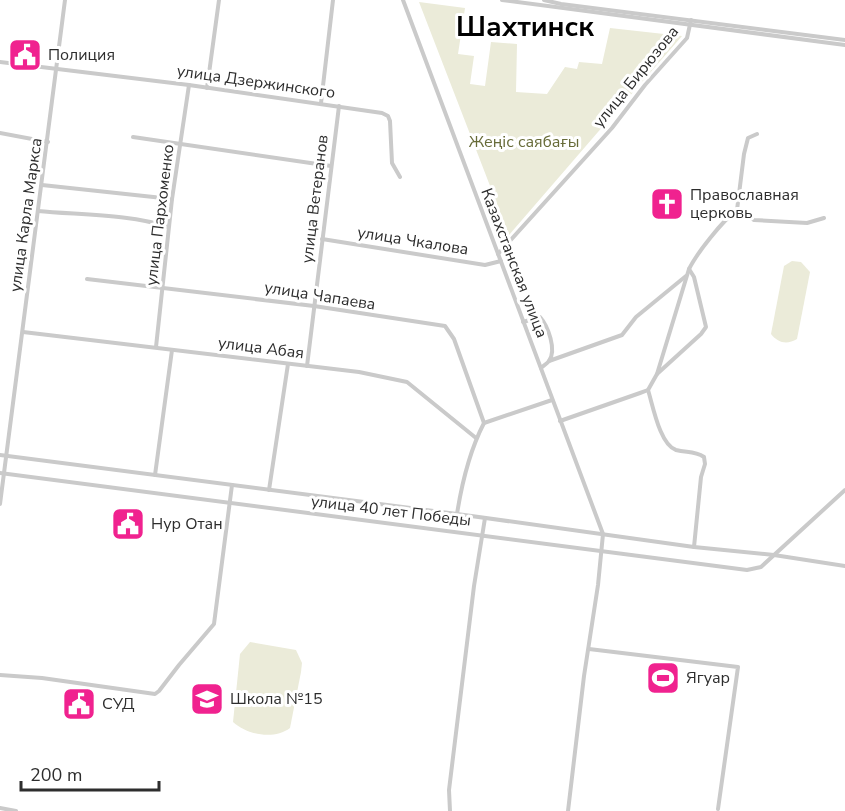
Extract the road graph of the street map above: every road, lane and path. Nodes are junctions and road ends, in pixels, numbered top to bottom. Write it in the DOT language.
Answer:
graph roads {
  1 [pos="65,0"];
  2 [pos="219,0"];
  3 [pos="333,0"];
  4 [pos="403,0"];
  5 [pos="502,0"];
  6 [pos="544,0"];
  7 [pos="536,2"];
  8 [pos="691,22"];
  9 [pos="845,43"];
  10 [pos="0,62"];
  11 [pos="57,68"];
  12 [pos="189,85"];
  13 [pos="207,88"];
  14 [pos="321,103"];
  15 [pos="339,106"];
  16 [pos="0,133"];
  17 [pos="757,134"];
  18 [pos="133,137"];
  19 [pos="48,142"];
  20 [pos="181,144"];
  21 [pos="331,166"];
  22 [pos="400,177"];
  23 [pos="42,185"];
  24 [pos="172,200"];
  25 [pos="737,210"];
  26 [pos="38,211"];
  27 [pos="824,218"];
  28 [pos="168,228"];
  29 [pos="322,239"];
  30 [pos="498,254"];
  31 [pos="501,261"];
  32 [pos="689,269"];
  33 [pos="686,276"];
  34 [pos="87,279"];
  35 [pos="162,286"];
  36 [pos="314,306"];
  37 [pos="523,322"];
  38 [pos="23,332"];
  39 [pos="156,347"];
  40 [pos="172,350"];
  41 [pos="549,361"];
  42 [pos="288,364"];
  43 [pos="307,366"];
  44 [pos="541,368"];
  45 [pos="657,374"];
  46 [pos="648,390"];
  47 [pos="553,400"];
  48 [pos="560,421"];
  49 [pos="484,423"];
  50 [pos="476,438"];
  51 [pos="0,455"];
  52 [pos="6,456"];
  53 [pos="2,474"];
  54 [pos="155,475"];
  55 [pos="232,485"];
  56 [pos="269,490"];
  57 [pos="845,490"];
  58 [pos="229,503"];
  59 [pos="0,504"];
  60 [pos="457,514"];
  61 [pos="485,518"];
  62 [pos="603,534"];
  63 [pos="482,535"];
  64 [pos="694,547"];
  65 [pos="602,550"];
  66 [pos="774,555"];
  67 [pos="845,567"];
  68 [pos="589,649"];
  69 [pos="0,675"];
  70 [pos="0,808"];
  71 [pos="718,809"];
  72 [pos="16,811"];
  73 [pos="450,811"];
  74 [pos="568,811"];
  1 -- 11 [label="street, улица Карла Маркса"];
  2 -- 13 [label="street"];
  3 -- 14 [label="street"];
  4 -- 30 [label="street, Казахстанская улица"];
  5 -- 7 [label="street"];
  6 -- 8 [label="street"];
  7 -- 8 [label="street"];
  8 -- 9 [label="street"];
  8 -- 30 [label="street, улица Бирюзова"];
  10 -- 11 [label="street, улица Дзержинского"];
  11 -- 12 [label="street, улица Дзержинского"];
  11 -- 19 [label="street, улица Карла Маркса"];
  12 -- 13 [label="street, улица Дзержинского"];
  12 -- 20 [label="street, улица Пархоменко"];
  13 -- 14 [label="street, улица Дзержинского"];
  14 -- 15 [label="street, улица Дзержинского"];
  15 -- 21 [label="street, улица Ветеранов"];
  15 -- 22 [label="street, улица Дзержинского"];
  16 -- 19 [label="street"];
  17 -- 25 [label="street"];
  18 -- 20 [label="street"];
  19 -- 23 [label="street, улица Карла Маркса"];
  20 -- 21 [label="street"];
  20 -- 24 [label="street, улица Пархоменко"];
  21 -- 29 [label="street, улица Ветеранов"];
  23 -- 24 [label="street"];
  23 -- 26 [label="street, улица Карла Маркса"];
  24 -- 28 [label="street, улица Пархоменко"];
  25 -- 27 [label="street"];
  25 -- 32 [label="street"];
  26 -- 28 [label="street"];
  26 -- 38 [label="street, улица Карла Маркса"];
  28 -- 35 [label="street, улица Пархоменко"];
  29 -- 31 [label="street, улица Чкалова"];
  29 -- 36 [label="street, улица Ветеранов"];
  30 -- 31 [label="street, Казахстанская улица"];
  31 -- 37 [label="street, Казахстанская улица"];
  32 -- 33 [label="street"];
  32 -- 45 [label="street"];
  33 -- 41 [label="street"];
  33 -- 45 [label="street"];
  34 -- 35 [label="street, улица Чапаева"];
  35 -- 36 [label="street, улица Чапаева"];
  35 -- 39 [label="street, улица Пархоменко"];
  36 -- 43 [label="street, улица Ветеранов"];
  36 -- 49 [label="street, улица Чапаева"];
  37 -- 41 [label="street"];
  37 -- 44 [label="street, Казахстанская улица"];
  38 -- 39 [label="street, улица Абая"];
  38 -- 52 [label="street, улица Карла Маркса"];
  39 -- 40 [label="street, улица Абая"];
  40 -- 42 [label="street, улица Абая"];
  40 -- 54 [label="street"];
  41 -- 44 [label="street"];
  42 -- 43 [label="street, улица Абая"];
  42 -- 56 [label="street"];
  43 -- 50 [label="street, улица Абая"];
  44 -- 47 [label="street, Казахстанская улица"];
  45 -- 46 [label="street"];
  46 -- 48 [label="street"];
  46 -- 64 [label="street"];
  47 -- 48 [label="street, Казахстанская улица"];
  47 -- 49 [label="street"];
  48 -- 62 [label="street, Казахстанская улица"];
  49 -- 50 [label="street"];
  50 -- 60 [label="street"];
  51 -- 52 [label="street, улица 40 лет Победы"];
  52 -- 53 [label="street, улица Карла Маркса"];
  52 -- 54 [label="street, улица 40 лет Победы"];
  53 -- 58 [label="street, улица 40 лет Победы"];
  53 -- 59 [label="street, улица Карла Маркса"];
  54 -- 55 [label="street, улица 40 лет Победы"];
  55 -- 56 [label="street, улица 40 лет Победы"];
  55 -- 58 [label="street"];
  56 -- 60 [label="street, улица 40 лет Победы"];
  57 -- 66 [label="street"];
  58 -- 63 [label="street, улица 40 лет Победы"];
  58 -- 69 [label="street"];
  60 -- 61 [label="street, улица 40 лет Победы"];
  61 -- 62 [label="street, улица 40 лет Победы"];
  61 -- 63 [label="street"];
  62 -- 64 [label="street, улица 40 лет Победы"];
  62 -- 65 [label="street"];
  63 -- 65 [label="street, улица 40 лет Победы"];
  63 -- 73 [label="street"];
  64 -- 66 [label="street, улица 40 лет Победы"];
  65 -- 66 [label="street, улица 40 лет Победы"];
  65 -- 68 [label="street"];
  66 -- 67 [label="street, улица 40 лет Победы"];
  68 -- 71 [label="street"];
  68 -- 74 [label="street"];
  70 -- 72 [label="street"];
}
